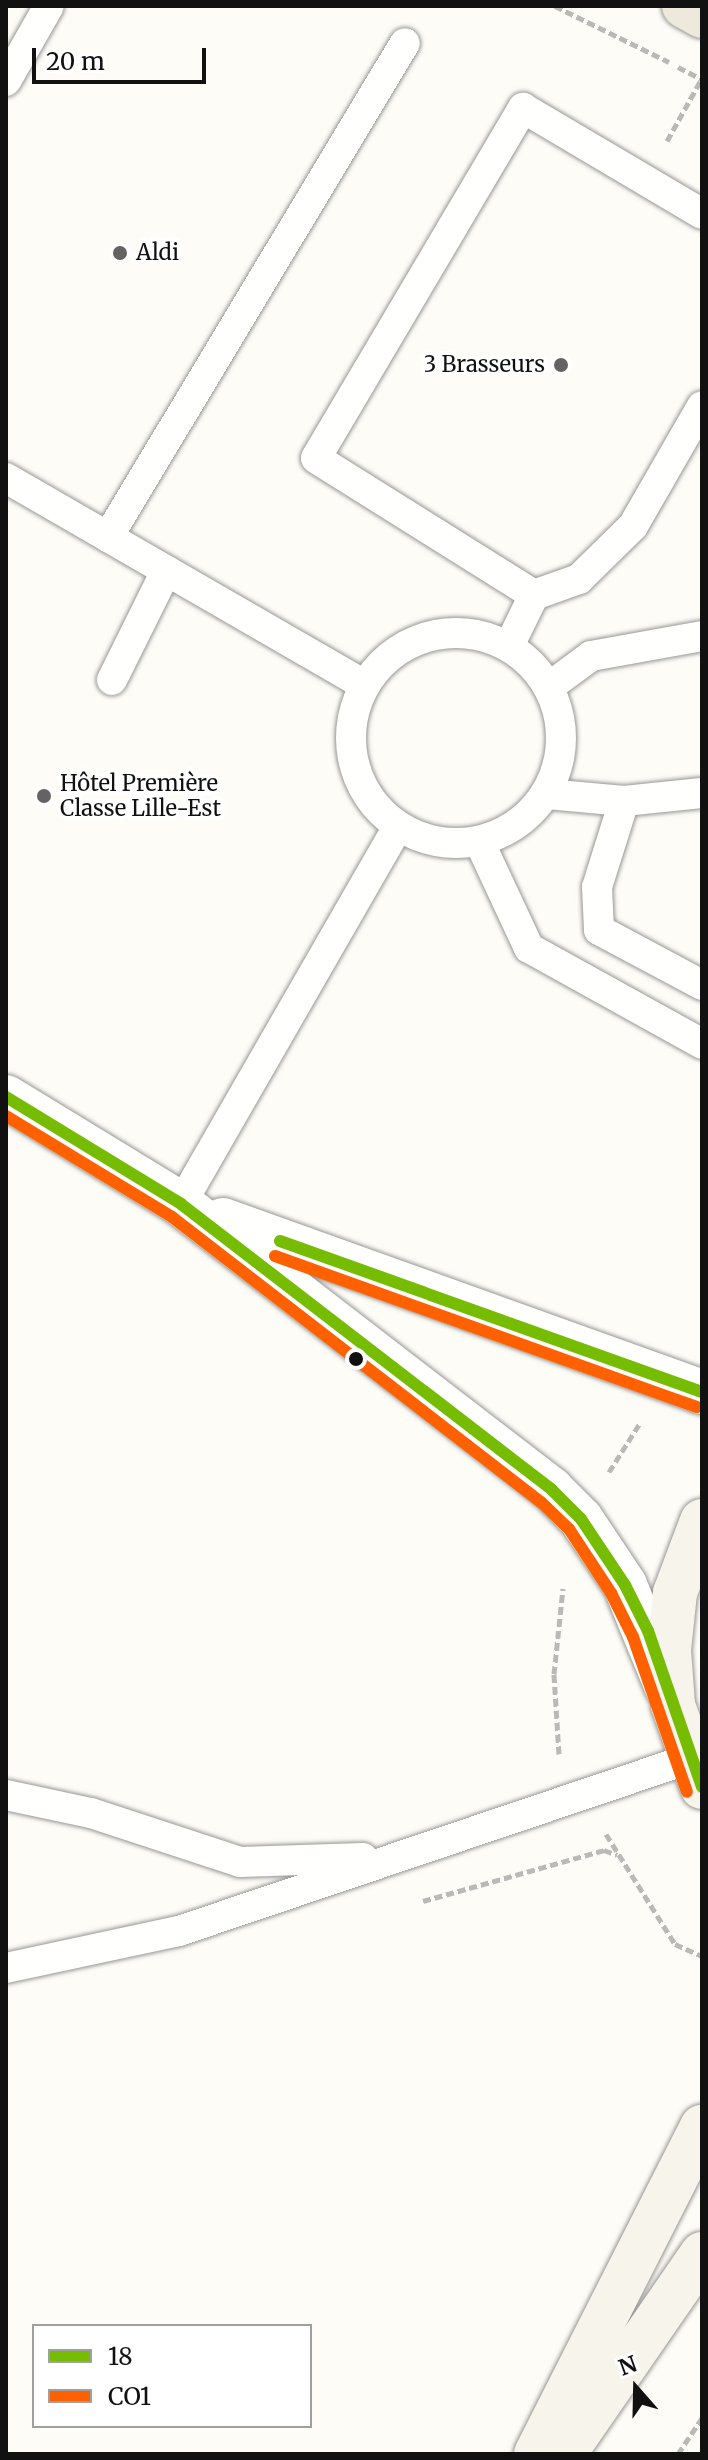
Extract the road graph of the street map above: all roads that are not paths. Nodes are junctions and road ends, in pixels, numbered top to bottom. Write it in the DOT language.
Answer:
graph roads {
  1 [pos="49,6"];
  2 [pos="684,6"];
  3 [pos="702,16"];
  4 [pos="405,43"];
  5 [pos="6,81"];
  6 [pos="702,214"];
  7 [pos="702,406"];
  8 [pos="6,478"];
  9 [pos="108,537"];
  10 [pos="166,571"];
  11 [pos="534,595"];
  12 [pos="702,636"];
  13 [pos="509,646"];
  14 [pos="112,680"];
  15 [pos="365,685"];
  16 [pos="549,687"];
  17 [pos="702,793"];
  18 [pos="547,794"];
  19 [pos="624,801"];
  20 [pos="398,827"];
  21 [pos="479,841"];
  22 [pos="702,985"];
  23 [pos="702,1044"];
  24 [pos="6,1097"];
  25 [pos="181,1204"];
  26 [pos="702,1392"];
  27 [pos="702,1521"];
  28 [pos="673,1705"];
  29 [pos="698,1780"];
  30 [pos="6,1795"];
  31 [pos="397,1857"];
  32 [pos="6,1968"];
  33 [pos="702,2127"];
  34 [pos="702,2254"];
  35 [pos="536,2454"];
  36 [pos="564,2454"];
  1 -- 5 [label="lane"];
  2 -- 3 [label="main road"];
  4 -- 9 [label="lane"];
  6 -- 11 [label="lane"];
  7 -- 11 [label="lane"];
  8 -- 9 [label="lane"];
  9 -- 10 [label="lane"];
  10 -- 14 [label="lane"];
  10 -- 15 [label="lane"];
  11 -- 13 [label="lane"];
  12 -- 16 [label="lane"];
  13 -- 15 [label="lane"];
  13 -- 16 [label="lane"];
  15 -- 20 [label="lane"];
  16 -- 18 [label="lane"];
  17 -- 19 [label="lane"];
  18 -- 19 [label="lane"];
  18 -- 21 [label="lane"];
  19 -- 22 [label="lane"];
  20 -- 21 [label="lane"];
  20 -- 25 [label="lane"];
  21 -- 23 [label="lane"];
  24 -- 25 [label="street"];
  25 -- 26 [label="street"];
  25 -- 28 [label="street"];
  27 -- 28 [label="main road"];
  28 -- 29 [label="main road"];
  29 -- 31 [label="lane"];
  30 -- 31 [label="lane"];
  31 -- 32 [label="lane"];
  33 -- 35 [label="main road"];
  34 -- 36 [label="main road"];
}
